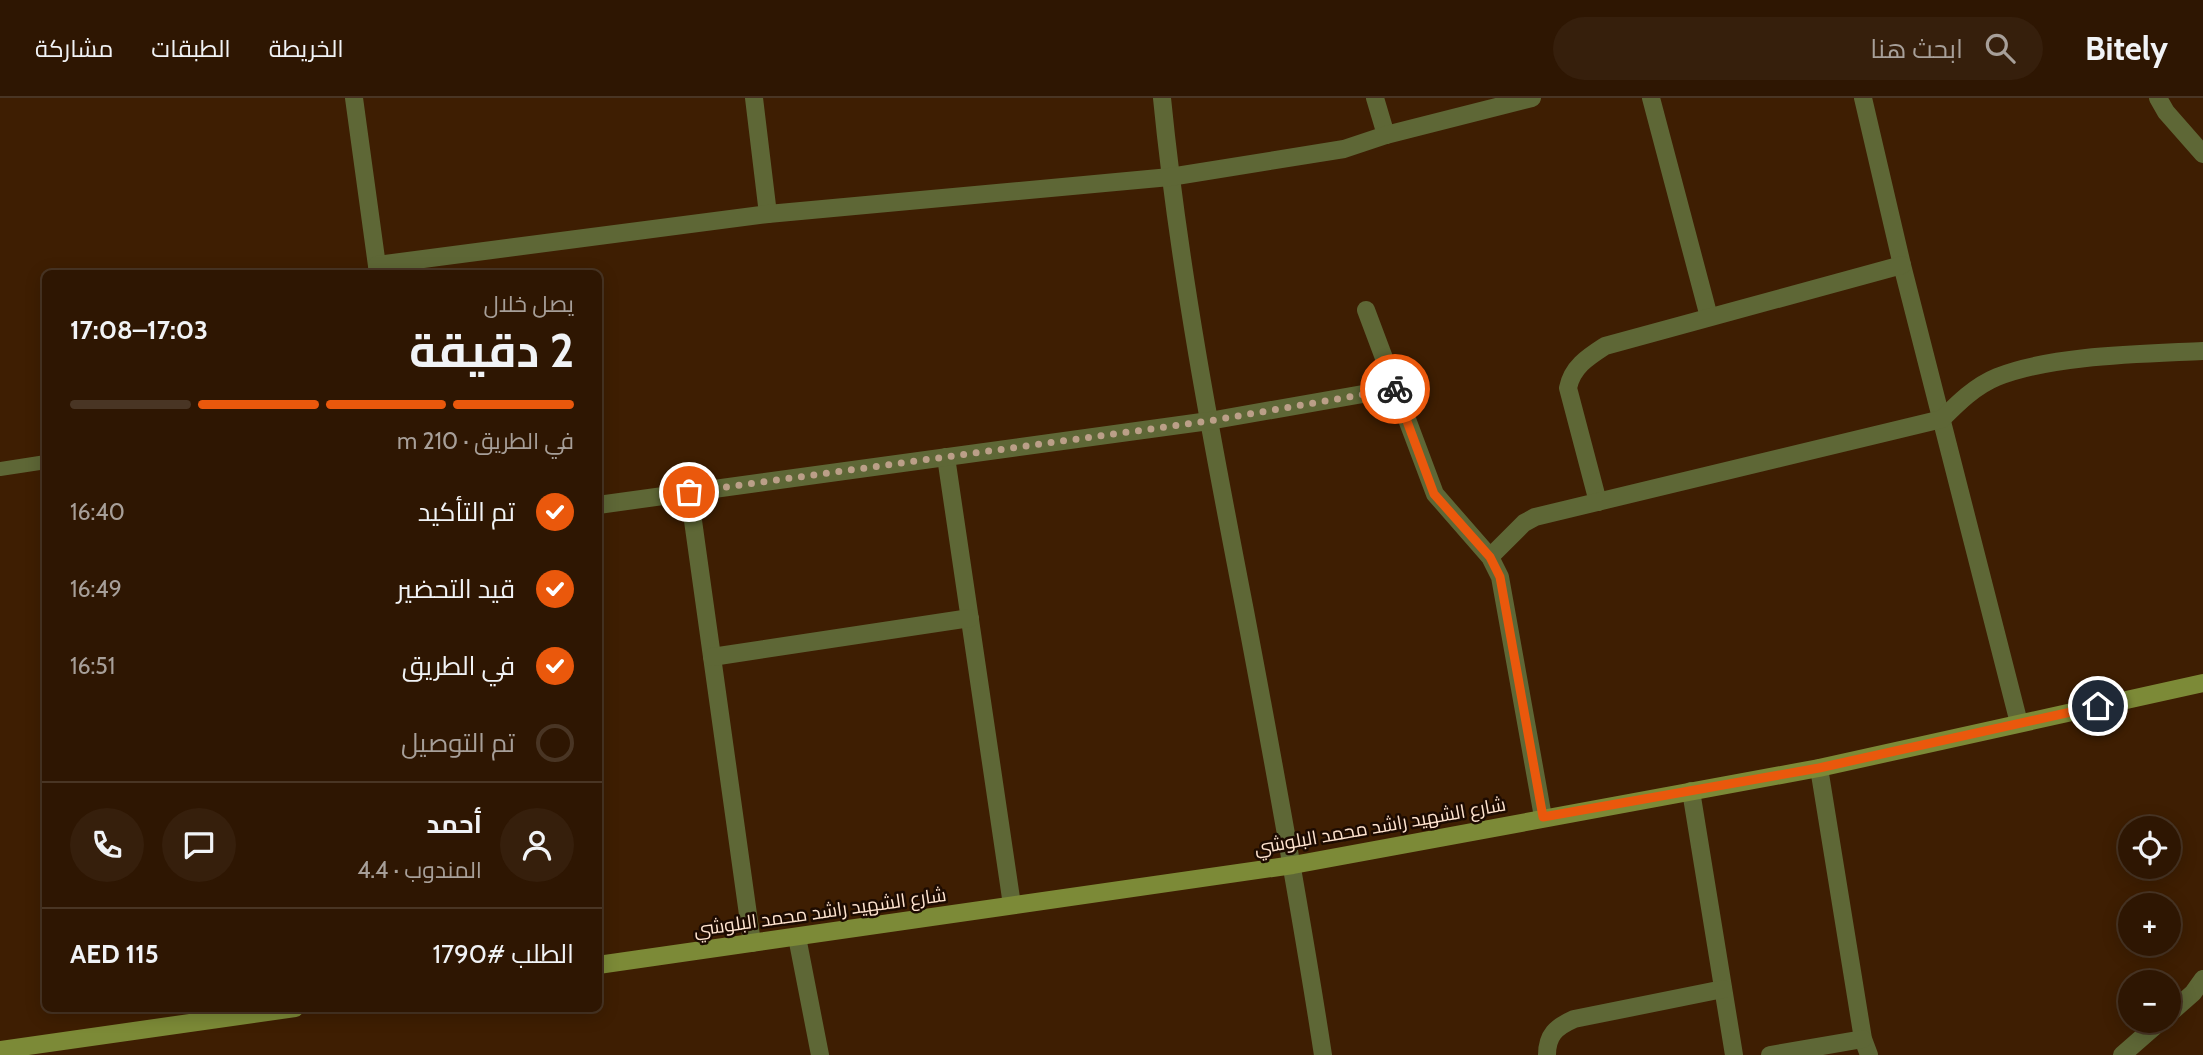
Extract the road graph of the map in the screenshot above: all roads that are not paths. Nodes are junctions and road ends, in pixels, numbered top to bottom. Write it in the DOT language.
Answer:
graph roads {
  1 [pos="354,98"];
  2 [pos="754,98"];
  3 [pos="1162,98"];
  4 [pos="1375,98"];
  5 [pos="1532,98"];
  6 [pos="1651,98"];
  7 [pos="1863,98"];
  8 [pos="2158,98"];
  9 [pos="1386,135"];
  10 [pos="2203,154"];
  11 [pos="1170,177"];
  12 [pos="768,214"];
  13 [pos="1902,265"];
  14 [pos="378,269"];
  15 [pos="1366,310"];
  16 [pos="1709,317"];
  17 [pos="2203,351"];
  18 [pos="1397,388"];
  19 [pos="1942,419"];
  20 [pos="1209,421"];
  21 [pos="946,457"];
  22 [pos="42,463"];
  23 [pos="0,469"];
  24 [pos="689,492"];
  25 [pos="1598,502"];
  26 [pos="602,504"];
  27 [pos="1490,557"];
  28 [pos="970,618"];
  29 [pos="712,657"];
  30 [pos="2203,682"];
  31 [pos="2019,723"];
  32 [pos="1819,768"];
  33 [pos="1691,791"];
  34 [pos="1543,817"];
  35 [pos="1293,865"];
  36 [pos="1013,905"];
  37 [pos="797,937"];
  38 [pos="752,943"];
  39 [pos="602,964"];
  40 [pos="2203,979"];
  41 [pos="1723,989"];
  42 [pos="2181,1004"];
  43 [pos="270,1012"];
  44 [pos="2148,1033"];
  45 [pos="1866,1047"];
  46 [pos="0,1050"];
  47 [pos="24,1051"];
  48 [pos="820,1055"];
  49 [pos="1323,1055"];
  50 [pos="1547,1055"];
  51 [pos="1734,1055"];
  52 [pos="1770,1055"];
  53 [pos="2124,1055"];
  1 -- 14 [label="street"];
  2 -- 12 [label="street"];
  3 -- 11 [label="street"];
  4 -- 9 [label="street"];
  5 -- 9 [label="street"];
  6 -- 16 [label="street"];
  7 -- 13 [label="street"];
  8 -- 10 [label="street"];
  9 -- 11 [label="street"];
  11 -- 12 [label="street"];
  11 -- 20 [label="street"];
  12 -- 14 [label="street"];
  13 -- 16 [label="street"];
  13 -- 19 [label="street"];
  15 -- 18 [label="street"];
  16 -- 25 [label="street"];
  17 -- 19 [label="street"];
  18 -- 20 [label="street"];
  18 -- 27 [label="street"];
  19 -- 25 [label="street"];
  19 -- 31 [label="street"];
  20 -- 21 [label="street"];
  20 -- 35 [label="street"];
  21 -- 24 [label="street"];
  21 -- 28 [label="street"];
  22 -- 23 [label="lane"];
  24 -- 26 [label="street"];
  24 -- 29 [label="street"];
  25 -- 27 [label="street"];
  27 -- 34 [label="street"];
  28 -- 29 [label="street"];
  28 -- 36 [label="street"];
  29 -- 38 [label="street"];
  30 -- 31 [label="street, شارع الشهيد راشد محمد البلوشي"];
  31 -- 32 [label="street, شارع الشهيد راشد محمد البلوشي"];
  32 -- 33 [label="street, شارع الشهيد راشد محمد البلوشي"];
  32 -- 45 [label="street"];
  33 -- 34 [label="street, شارع الشهيد راشد محمد البلوشي"];
  33 -- 41 [label="street"];
  34 -- 35 [label="street, شارع الشهيد راشد محمد البلوشي"];
  35 -- 36 [label="street, شارع الشهيد راشد محمد البلوشي"];
  35 -- 49 [label="street"];
  36 -- 37 [label="street, شارع الشهيد راشد محمد البلوشي"];
  37 -- 38 [label="street, شارع الشهيد راشد محمد البلوشي"];
  37 -- 48 [label="street"];
  38 -- 39 [label="street, شارع الشهيد راشد محمد البلوشي"];
  40 -- 42 [label="street"];
  41 -- 50 [label="street"];
  41 -- 51 [label="street"];
  43 -- 47 [label="street"];
  44 -- 53 [label="street"];
  45 -- 52 [label="street"];
  46 -- 47 [label="street"];
}
